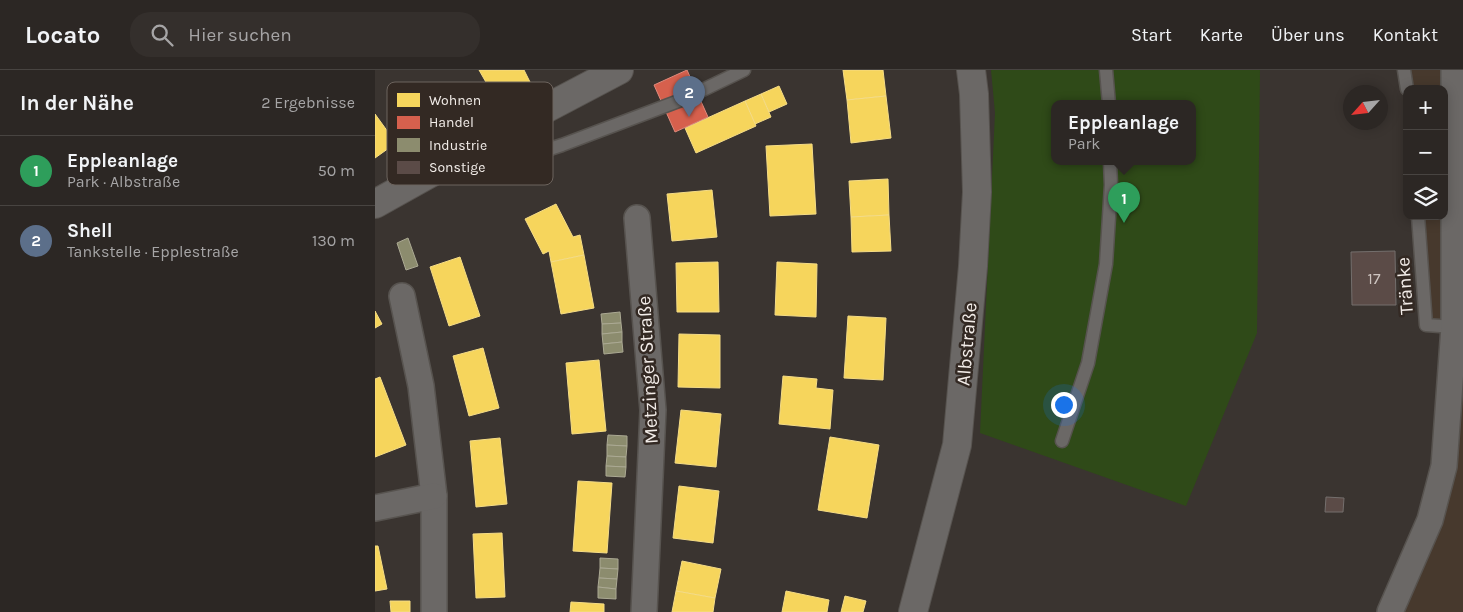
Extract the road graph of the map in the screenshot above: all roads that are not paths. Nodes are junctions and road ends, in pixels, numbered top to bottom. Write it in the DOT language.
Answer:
graph roads {
  1 [pos="619,70"];
  2 [pos="744,70"];
  3 [pos="971,70"];
  4 [pos="1106,70"];
  5 [pos="1404,70"];
  6 [pos="1454,70"];
  7 [pos="584,77"];
  8 [pos="1406,85"];
  9 [pos="553,97"];
  10 [pos="1109,100"];
  11 [pos="553,148"];
  12 [pos="1110,165"];
  13 [pos="408,185"];
  14 [pos="376,202"];
  15 [pos="1458,206"];
  16 [pos="637,218"];
  17 [pos="1417,220"];
  18 [pos="402,296"];
  19 [pos="1454,327"];
  20 [pos="1061,441"];
  21 [pos="434,496"];
  22 [pos="375,508"];
  23 [pos="434,612"];
  24 [pos="643,612"];
  25 [pos="913,612"];
  26 [pos="1390,612"];
  1 -- 7 [label="street"];
  2 -- 11 [label="lane"];
  3 -- 25 [label="street, Albstraße"];
  4 -- 10 [label="lane"];
  5 -- 8 [label="lane"];
  6 -- 15 [label="street"];
  7 -- 9 [label="street"];
  12 -- 20 [label="lane"];
  13 -- 14 [label="street"];
  15 -- 19 [label="street"];
  16 -- 24 [label="street, Metzinger Straße"];
  17 -- 19 [label="lane, Tränke"];
  18 -- 21 [label="street"];
  19 -- 26 [label="street"];
  21 -- 22 [label="street"];
  21 -- 23 [label="street"];
}
